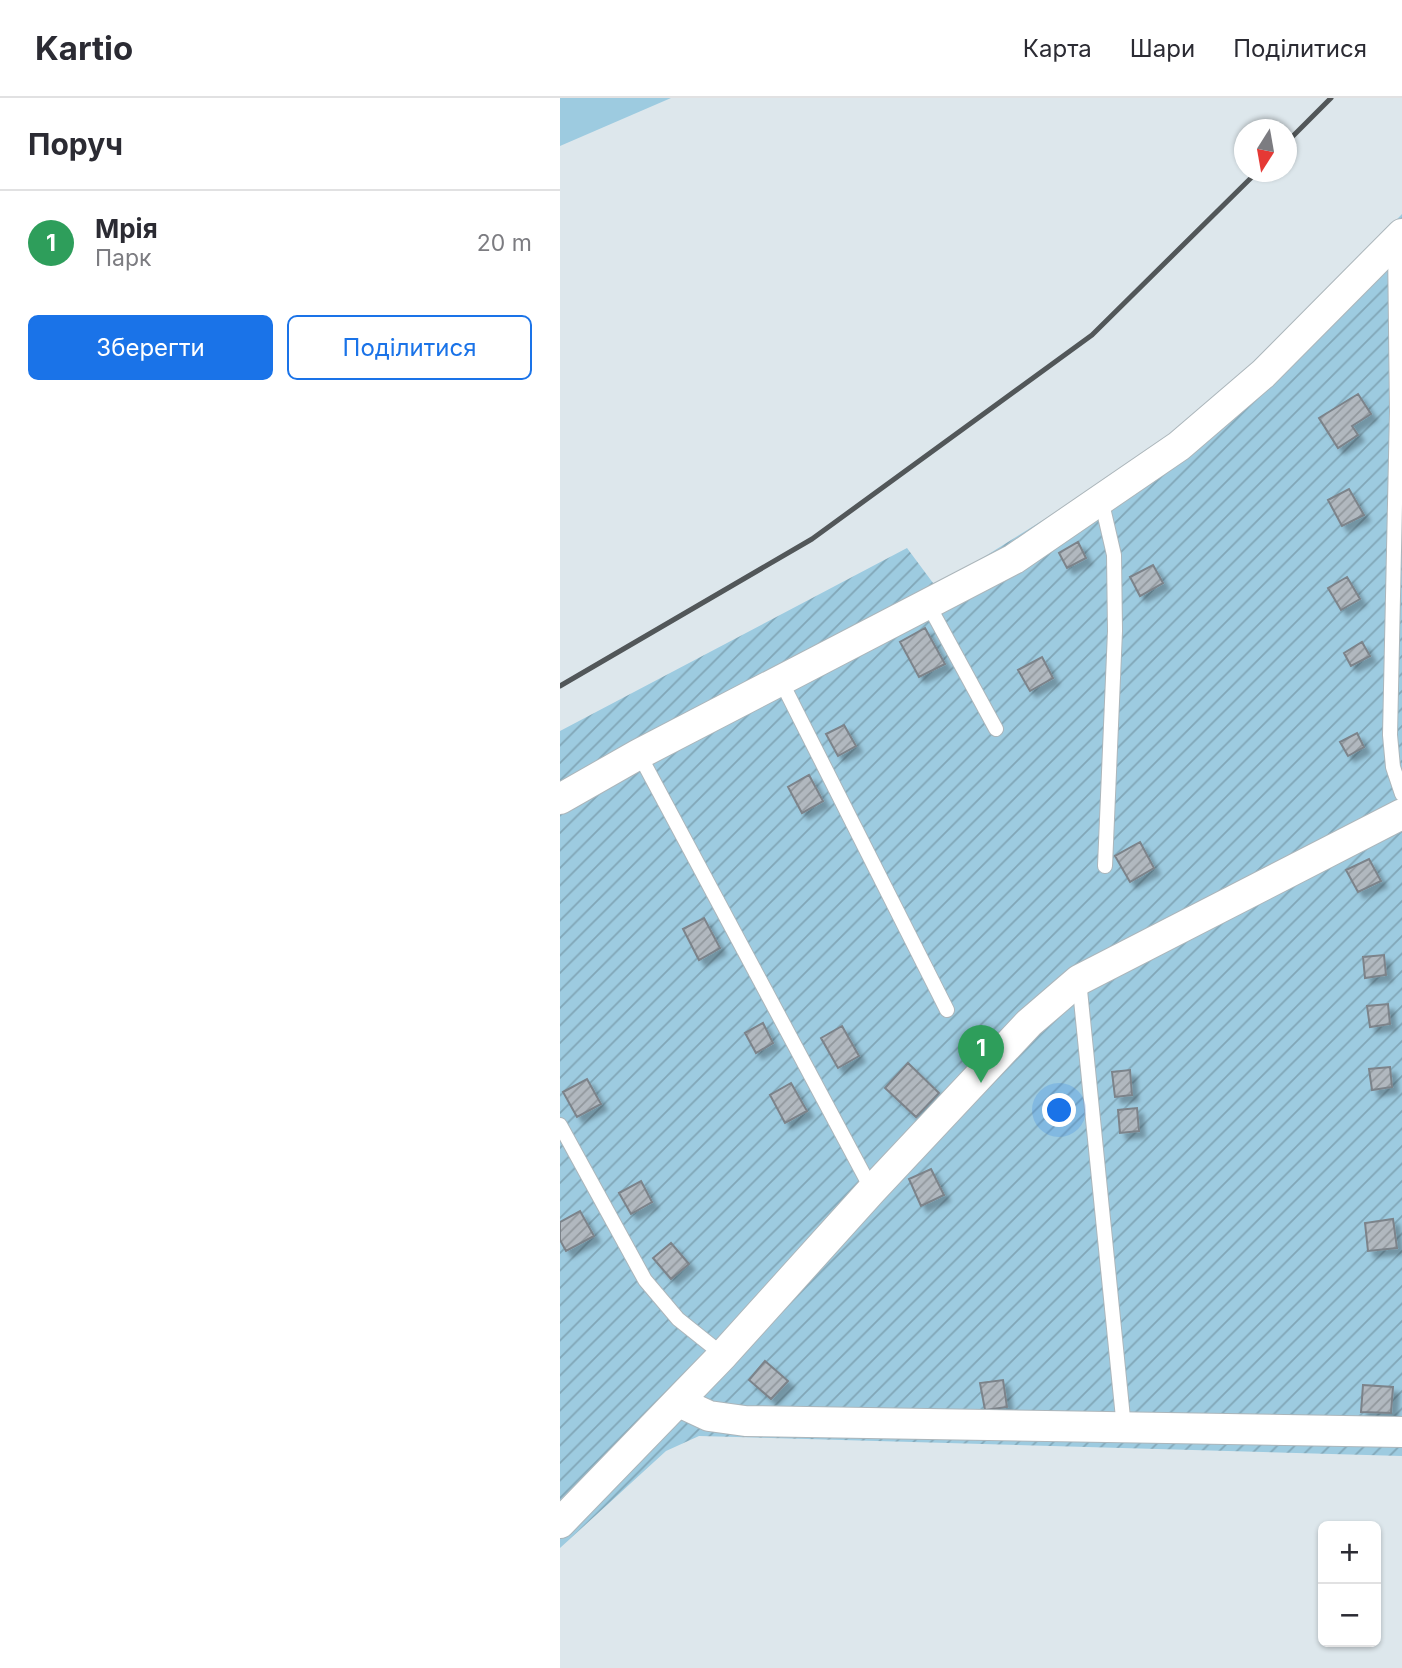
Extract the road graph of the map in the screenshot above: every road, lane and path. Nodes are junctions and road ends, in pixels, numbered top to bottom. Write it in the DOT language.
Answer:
graph roads {
  1 [pos="1399,238"];
  2 [pos="1399,413"];
  3 [pos="1101,499"];
  4 [pos="928,604"];
  5 [pos="781,681"];
  6 [pos="996,729"];
  7 [pos="639,754"];
  8 [pos="1402,794"];
  9 [pos="560,799"];
  10 [pos="1402,814"];
  11 [pos="1105,866"];
  12 [pos="1079,980"];
  13 [pos="947,1010"];
  14 [pos="560,1125"];
  15 [pos="872,1190"];
  16 [pos="723,1355"];
  17 [pos="678,1402"];
  18 [pos="1124,1428"];
  19 [pos="1402,1432"];
  20 [pos="560,1523"];
  1 -- 2 [label="lane"];
  1 -- 3 [label="street"];
  2 -- 8 [label="lane"];
  3 -- 4 [label="street"];
  3 -- 11 [label="lane"];
  4 -- 5 [label="street"];
  4 -- 6 [label="lane"];
  5 -- 7 [label="street"];
  5 -- 13 [label="lane"];
  7 -- 9 [label="street"];
  7 -- 15 [label="lane"];
  10 -- 12 [label="street"];
  12 -- 15 [label="street"];
  12 -- 18 [label="lane"];
  14 -- 16 [label="lane"];
  15 -- 16 [label="street"];
  16 -- 17 [label="street"];
  17 -- 18 [label="street"];
  17 -- 20 [label="street"];
  18 -- 19 [label="street"];
}
